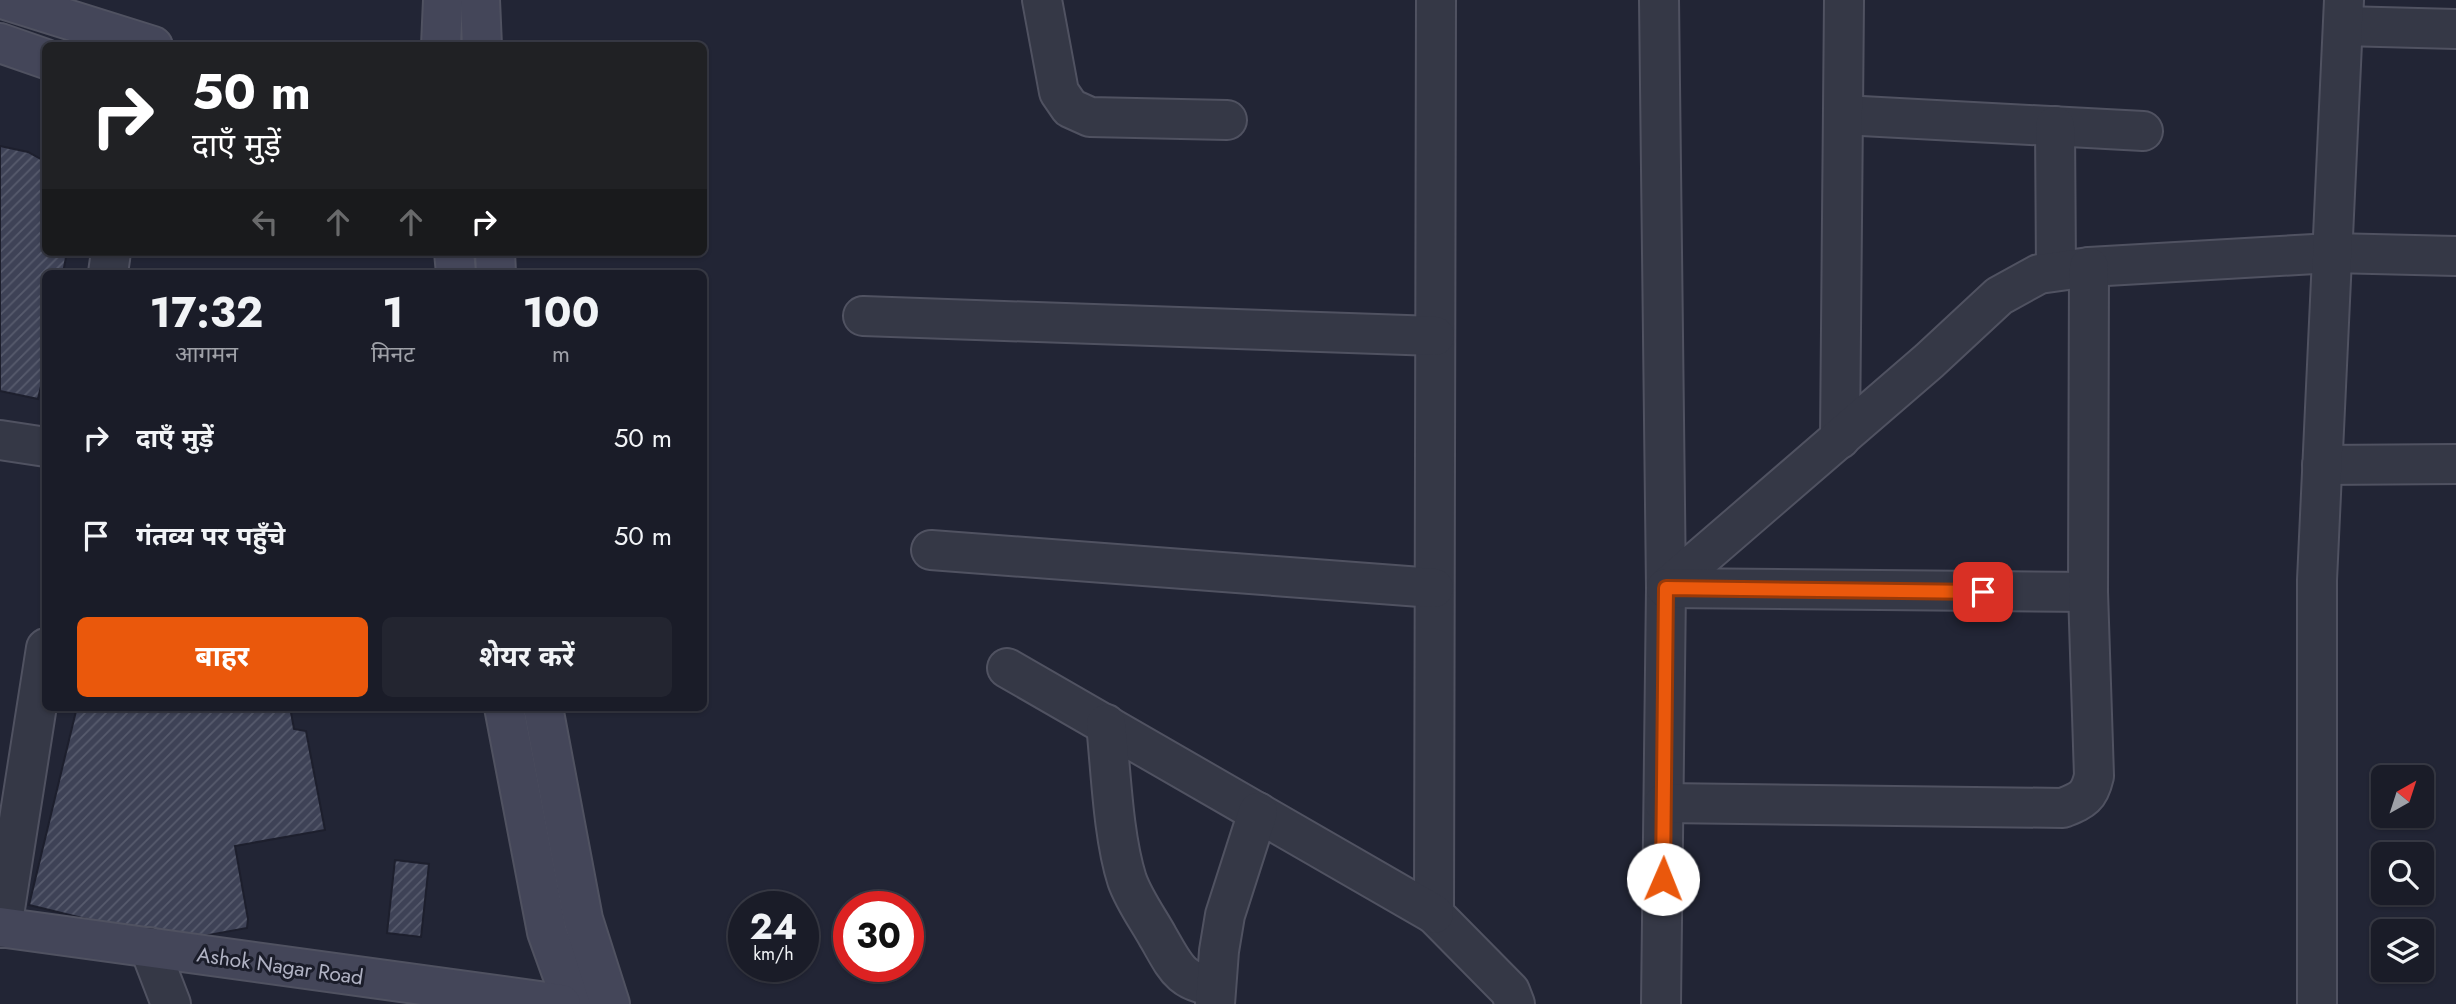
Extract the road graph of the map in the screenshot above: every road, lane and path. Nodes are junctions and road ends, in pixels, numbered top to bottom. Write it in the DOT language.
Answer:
graph roads {
  1 [pos="6,0"];
  2 [pos="443,0"];
  3 [pos="480,0"];
  4 [pos="1042,0"];
  5 [pos="1436,0"];
  6 [pos="1659,0"];
  7 [pos="1844,0"];
  8 [pos="2343,13"];
  9 [pos="2456,29"];
  10 [pos="140,42"];
  11 [pos="441,42"];
  12 [pos="482,42"];
  13 [pos="0,43"];
  14 [pos="42,58"];
  15 [pos="1843,115"];
  16 [pos="1227,121"];
  17 [pos="2055,126"];
  18 [pos="2143,131"];
  19 [pos="2332,253"];
  20 [pos="2456,256"];
  21 [pos="2072,269"];
  22 [pos="863,316"];
  23 [pos="1434,336"];
  24 [pos="1840,439"];
  25 [pos="0,440"];
  26 [pos="42,446"];
  27 [pos="2456,464"];
  28 [pos="2322,466"];
  29 [pos="930,550"];
  30 [pos="1434,588"];
  31 [pos="1666,588"];
  32 [pos="2088,592"];
  33 [pos="1007,668"];
  34 [pos="42,674"];
  35 [pos="505,711"];
  36 [pos="543,711"];
  37 [pos="1106,724"];
  38 [pos="1664,803"];
  39 [pos="1258,811"];
  40 [pos="1434,914"];
  41 [pos="1,928"];
  42 [pos="149,947"];
  43 [pos="1216,995"];
  44 [pos="171,1004"];
  45 [pos="561,1004"];
  46 [pos="573,1004"];
  47 [pos="610,1004"];
  48 [pos="1515,1004"];
  49 [pos="1661,1004"];
  50 [pos="2318,1004"];
  1 -- 10 [label="street"];
  2 -- 11 [label="street"];
  3 -- 12 [label="street"];
  4 -- 16 [label="street"];
  5 -- 23 [label="street"];
  6 -- 31 [label="street"];
  7 -- 15 [label="street"];
  8 -- 9 [label="street"];
  8 -- 19 [label="street"];
  13 -- 14 [label="street"];
  15 -- 17 [label="street"];
  15 -- 24 [label="street"];
  17 -- 18 [label="street"];
  17 -- 21 [label="street"];
  19 -- 20 [label="street"];
  19 -- 21 [label="street"];
  19 -- 28 [label="street"];
  21 -- 24 [label="street"];
  21 -- 32 [label="street"];
  22 -- 23 [label="street"];
  23 -- 30 [label="street"];
  24 -- 31 [label="street"];
  25 -- 26 [label="street"];
  27 -- 28 [label="street"];
  28 -- 50 [label="street"];
  29 -- 30 [label="street"];
  30 -- 40 [label="street"];
  31 -- 32 [label="street"];
  31 -- 38 [label="street"];
  32 -- 38 [label="street"];
  33 -- 37 [label="street"];
  34 -- 41 [label="street"];
  35 -- 46 [label="street"];
  36 -- 47 [label="street"];
  37 -- 39 [label="street"];
  37 -- 43 [label="street"];
  38 -- 49 [label="street"];
  39 -- 40 [label="street"];
  39 -- 43 [label="street"];
  40 -- 48 [label="street"];
  41 -- 42 [label="street, Ashok Nagar Road"];
  42 -- 44 [label="street"];
  42 -- 45 [label="street, Ashok Nagar Road"];
}
